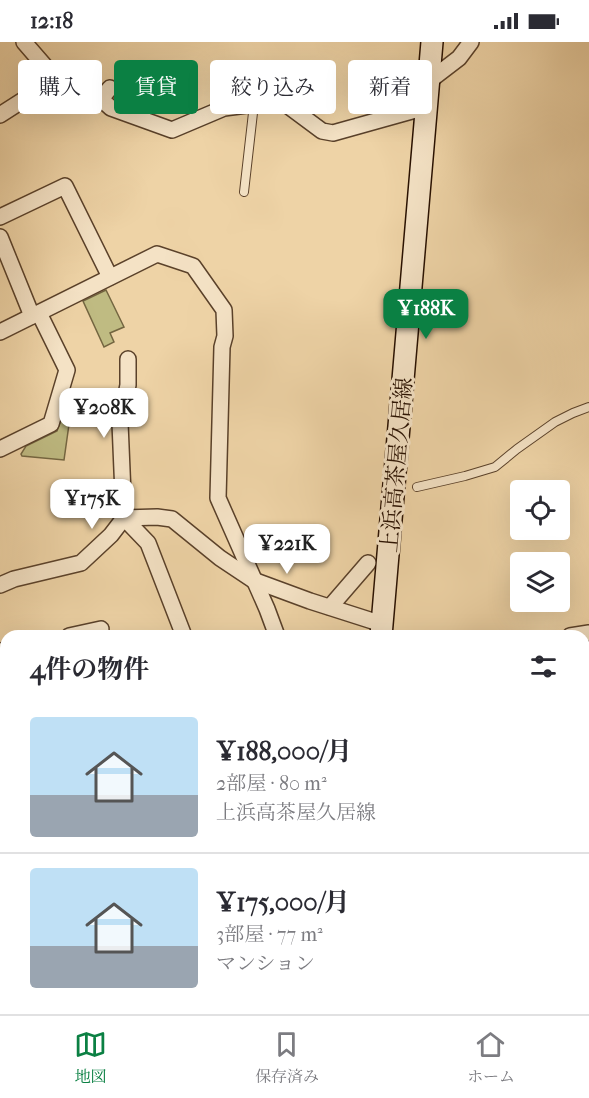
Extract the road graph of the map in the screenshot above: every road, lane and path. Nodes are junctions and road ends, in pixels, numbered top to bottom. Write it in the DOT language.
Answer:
graph roads {
  1 [pos="24,42"];
  2 [pos="432,42"];
  3 [pos="471,42"];
  4 [pos="431,60"];
  5 [pos="432,79"];
  6 [pos="110,88"];
  7 [pos="0,114"];
  8 [pos="210,114"];
  9 [pos="253,114"];
  10 [pos="299,114"];
  11 [pos="401,114"];
  12 [pos="425,114"];
  13 [pos="244,192"];
  14 [pos="0,217"];
  15 [pos="0,237"];
  16 [pos="110,277"];
  17 [pos="35,315"];
  18 [pos="0,332"];
  19 [pos="128,359"];
  20 [pos="589,408"];
  21 [pos="0,449"];
  22 [pos="417,487"];
  23 [pos="124,518"];
  24 [pos="368,563"];
  25 [pos="253,580"];
  26 [pos="0,585"];
  27 [pos="330,607"];
  28 [pos="100,629"];
  29 [pos="96,630"];
  30 [pos="182,630"];
  31 [pos="275,630"];
  32 [pos="380,630"];
  33 [pos="384,630"];
  1 -- 7 [label="street"];
  2 -- 4 [label="main road, 上浜高茶屋久居線"];
  3 -- 5 [label="street"];
  6 -- 8 [label="street"];
  9 -- 13 [label="lane"];
  10 -- 11 [label="street"];
  12 -- 33 [label="main road, 上浜高茶屋久居線"];
  14 -- 16 [label="street"];
  15 -- 17 [label="street"];
  16 -- 17 [label="street"];
  16 -- 25 [label="street"];
  17 -- 18 [label="street"];
  17 -- 21 [label="street"];
  19 -- 23 [label="street"];
  20 -- 22 [label="lane"];
  23 -- 25 [label="street"];
  23 -- 26 [label="street"];
  23 -- 30 [label="street"];
  24 -- 27 [label="street"];
  25 -- 27 [label="street"];
  25 -- 31 [label="street"];
  27 -- 32 [label="street"];
  28 -- 29 [label="street"];
}
